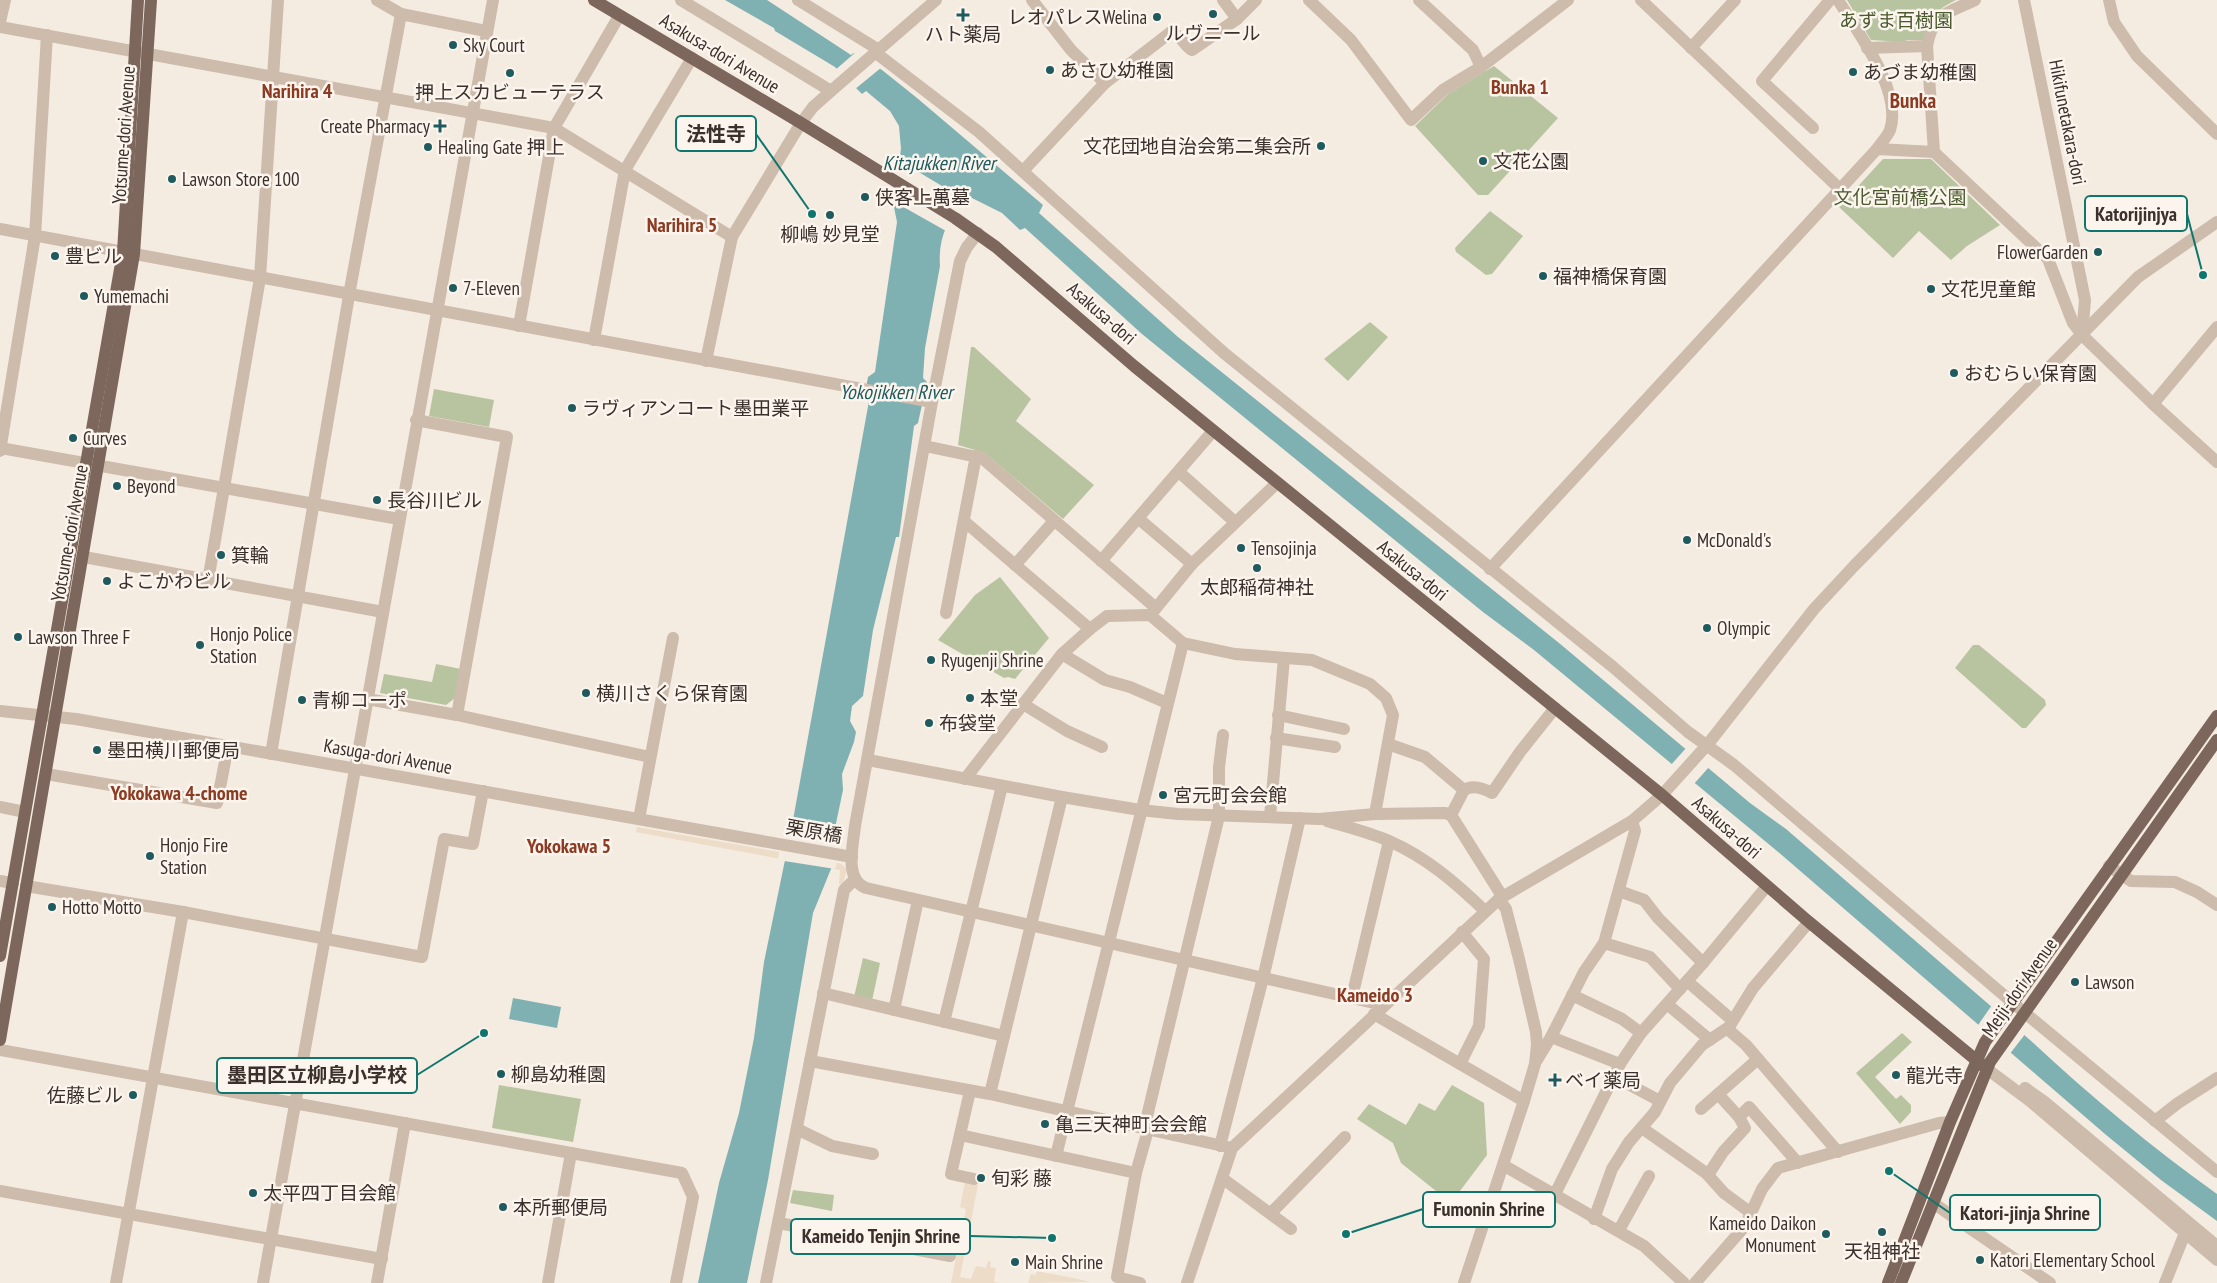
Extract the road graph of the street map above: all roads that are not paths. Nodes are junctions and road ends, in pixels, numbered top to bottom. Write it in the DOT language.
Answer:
graph roads {
  1 [pos="5,0"];
  2 [pos="138,0"];
  3 [pos="150,0"];
  4 [pos="278,0"];
  5 [pos="377,0"];
  6 [pos="492,0"];
  7 [pos="594,0"];
  8 [pos="681,0"];
  9 [pos="798,0"];
  10 [pos="936,0"];
  11 [pos="1032,0"];
  12 [pos="1223,0"];
  13 [pos="1256,0"];
  14 [pos="1309,0"];
  15 [pos="1418,0"];
  16 [pos="1568,0"];
  17 [pos="1641,0"];
  18 [pos="1735,0"];
  19 [pos="1830,0"];
  20 [pos="1838,0"];
  21 [pos="1975,0"];
  22 [pos="2024,0"];
  23 [pos="2109,0"];
  24 [pos="808,4"];
  25 [pos="401,14"];
  26 [pos="619,16"];
  27 [pos="1237,19"];
  28 [pos="0,22"];
  29 [pos="0,27"];
  30 [pos="486,31"];
  31 [pos="47,35"];
  32 [pos="1927,46"];
  33 [pos="1691,48"];
  34 [pos="1867,48"];
  35 [pos="141,52"];
  36 [pos="875,54"];
  37 [pos="692,58"];
  38 [pos="1481,67"];
  39 [pos="273,76"];
  40 [pos="1105,83"];
  41 [pos="835,87"];
  42 [pos="385,96"];
  43 [pos="471,114"];
  44 [pos="800,123"];
  45 [pos="554,128"];
  46 [pos="1813,128"];
  47 [pos="2217,134"];
  48 [pos="1877,149"];
  49 [pos="1934,152"];
  50 [pos="625,170"];
  51 [pos="1022,171"];
  52 [pos="1840,189"];
  53 [pos="2217,222"];
  54 [pos="0,229"];
  55 [pos="978,233"];
  56 [pos="35,236"];
  57 [pos="732,237"];
  58 [pos="128,253"];
  59 [pos="260,278"];
  60 [pos="349,295"];
  61 [pos="436,311"];
  62 [pos="519,326"];
  63 [pos="2217,327"];
  64 [pos="2082,335"];
  65 [pos="594,340"];
  66 [pos="706,361"];
  67 [pos="929,401"];
  68 [pos="2153,404"];
  69 [pos="416,420"];
  70 [pos="1214,431"];
  71 [pos="925,446"];
  72 [pos="0,449"];
  73 [pos="976,456"];
  74 [pos="2217,462"];
  75 [pos="85,464"];
  76 [pos="99,466"];
  77 [pos="1179,472"];
  78 [pos="1277,484"];
  79 [pos="223,487"];
  80 [pos="312,504"];
  81 [pos="1139,518"];
  82 [pos="399,519"];
  83 [pos="964,521"];
  84 [pos="1054,521"];
  85 [pos="1235,522"];
  86 [pos="84,557"];
  87 [pos="1101,561"];
  88 [pos="1192,564"];
  89 [pos="1015,565"];
  90 [pos="1490,569"];
  91 [pos="208,581"];
  92 [pos="298,596"];
  93 [pos="383,612"];
  94 [pos="1153,612"];
  95 [pos="946,613"];
  96 [pos="1090,629"];
  97 [pos="673,638"];
  98 [pos="1183,643"];
  99 [pos="1062,654"];
  100 [pos="1284,658"];
  101 [pos="367,700"];
  102 [pos="1167,703"];
  103 [pos="1023,704"];
  104 [pos="1555,708"];
  105 [pos="0,711"];
  106 [pos="457,715"];
  107 [pos="1278,715"];
  108 [pos="42,716"];
  109 [pos="2217,716"];
  110 [pos="56,717"];
  111 [pos="1344,729"];
  112 [pos="1223,735"];
  113 [pos="1276,738"];
  114 [pos="2217,740"];
  115 [pos="1388,744"];
  116 [pos="228,746"];
  117 [pos="1102,747"];
  118 [pos="1335,747"];
  119 [pos="1705,747"];
  120 [pos="271,754"];
  121 [pos="650,757"];
  122 [pos="868,760"];
  123 [pos="354,769"];
  124 [pos="46,774"];
  125 [pos="965,779"];
  126 [pos="1002,786"];
  127 [pos="1464,790"];
  128 [pos="483,792"];
  129 [pos="1662,795"];
  130 [pos="1062,797"];
  131 [pos="0,807"];
  132 [pos="1140,810"];
  133 [pos="25,812"];
  134 [pos="1375,814"];
  135 [pos="1451,815"];
  136 [pos="1219,816"];
  137 [pos="1270,817"];
  138 [pos="1300,818"];
  139 [pos="1319,819"];
  140 [pos="639,820"];
  141 [pos="1632,821"];
  142 [pos="1389,841"];
  143 [pos="769,842"];
  144 [pos="852,857"];
  145 [pos="2110,866"];
  146 [pos="2121,874"];
  147 [pos="854,880"];
  148 [pos="6,882"];
  149 [pos="26,886"];
  150 [pos="1767,886"];
  151 [pos="1619,891"];
  152 [pos="1501,897"];
  153 [pos="918,900"];
  154 [pos="2217,905"];
  155 [pos="1485,911"];
  156 [pos="183,912"];
  157 [pos="970,912"];
  158 [pos="1809,922"];
  159 [pos="1030,925"];
  160 [pos="1462,932"];
  161 [pos="324,938"];
  162 [pos="1109,942"];
  163 [pos="1604,943"];
  164 [pos="0,956"];
  165 [pos="1185,960"];
  166 [pos="1704,963"];
  167 [pos="1262,977"];
  168 [pos="1684,985"];
  169 [pos="823,994"];
  170 [pos="1572,995"];
  171 [pos="1352,997"];
  172 [pos="1667,1004"];
  173 [pos="2011,1006"];
  174 [pos="894,1010"];
  175 [pos="1379,1010"];
  176 [pos="2022,1015"];
  177 [pos="944,1022"];
  178 [pos="1730,1023"];
  179 [pos="1642,1033"];
  180 [pos="1004,1036"];
  181 [pos="1551,1037"];
  182 [pos="0,1040"];
  183 [pos="1710,1040"];
  184 [pos="0,1050"];
  185 [pos="1758,1059"];
  186 [pos="810,1060"];
  187 [pos="1975,1060"];
  188 [pos="1991,1061"];
  189 [pos="1460,1064"];
  190 [pos="1534,1064"];
  191 [pos="1620,1064"];
  192 [pos="1612,1076"];
  193 [pos="152,1077"];
  194 [pos="2217,1078"];
  195 [pos="970,1091"];
  196 [pos="990,1094"];
  197 [pos="1718,1094"];
  198 [pos="1524,1101"];
  199 [pos="1660,1101"];
  200 [pos="295,1103"];
  201 [pos="1701,1109"];
  202 [pos="1067,1112"];
  203 [pos="1739,1117"];
  204 [pos="2155,1121"];
  205 [pos="1950,1122"];
  206 [pos="405,1123"];
  207 [pos="1642,1128"];
  208 [pos="797,1129"];
  209 [pos="1146,1129"];
  210 [pos="960,1135"];
  211 [pos="1345,1137"];
  212 [pos="1226,1147"];
  213 [pos="1838,1152"];
  214 [pos="571,1153"];
  215 [pos="873,1154"];
  216 [pos="1056,1156"];
  217 [pos="1798,1162"];
  218 [pos="1503,1165"];
  219 [pos="2217,1172"];
  220 [pos="1136,1173"];
  221 [pos="1708,1175"];
  222 [pos="1649,1176"];
  223 [pos="1222,1178"];
  224 [pos="974,1179"];
  225 [pos="0,1191"];
  226 [pos="1554,1196"];
  227 [pos="1933,1203"];
  228 [pos="1271,1213"];
  229 [pos="1751,1213"];
  230 [pos="128,1214"];
  231 [pos="1594,1218"];
  232 [pos="779,1223"];
  233 [pos="1291,1229"];
  234 [pos="1619,1230"];
  235 [pos="2185,1233"];
  236 [pos="271,1239"];
  237 [pos="2217,1246"];
  238 [pos="950,1256"];
  239 [pos="382,1259"];
  240 [pos="2217,1260"];
  241 [pos="116,1283"];
  242 [pos="263,1283"];
  243 [pos="378,1283"];
  244 [pos="548,1283"];
  245 [pos="676,1283"];
  246 [pos="766,1283"];
  247 [pos="1140,1283"];
  248 [pos="1187,1283"];
  249 [pos="1464,1283"];
  250 [pos="1684,1283"];
  251 [pos="1695,1283"];
  252 [pos="1888,1283"];
  253 [pos="1901,1283"];
  254 [pos="2050,1283"];
  255 [pos="2165,1283"];
  1 -- 28 [label="street"];
  2 -- 35 [label="main road, Yotsume-dori Avenue"];
  3 -- 35 [label="main road, Yotsume-dori Avenue"];
  4 -- 39 [label="street"];
  5 -- 25 [label="street"];
  6 -- 30 [label="street"];
  7 -- 26 [label="main road, Asakusa-dori Avenue"];
  8 -- 41 [label="street"];
  9 -- 24 [label="street"];
  10 -- 36 [label="street"];
  11 -- 40 [label="street"];
  12 -- 27 [label="street"];
  13 -- 27 [label="street"];
  14 -- 38 [label="street"];
  15 -- 38 [label="street"];
  16 -- 38 [label="street"];
  17 -- 33 [label="street"];
  18 -- 33 [label="street"];
  19 -- 46 [label="street"];
  20 -- 34 [label="street"];
  21 -- 32 [label="street"];
  22 -- 64 [label="street, Hikifunetakara-dori"];
  23 -- 47 [label="street"];
  24 -- 36 [label="street"];
  25 -- 30 [label="street"];
  25 -- 42 [label="street"];
  26 -- 37 [label="main road, Asakusa-dori Avenue"];
  26 -- 45 [label="street"];
  27 -- 40 [label="street"];
  29 -- 31 [label="street"];
  30 -- 43 [label="street"];
  31 -- 35 [label="street"];
  31 -- 56 [label="street"];
  32 -- 34 [label="street"];
  32 -- 49 [label="street"];
  33 -- 52 [label="street"];
  34 -- 48 [label="street"];
  35 -- 39 [label="street"];
  35 -- 58 [label="main road, Yotsume-dori Avenue"];
  36 -- 41 [label="street"];
  36 -- 51 [label="street"];
  37 -- 44 [label="main road, Asakusa-dori Avenue"];
  37 -- 50 [label="street"];
  39 -- 42 [label="street"];
  39 -- 59 [label="street"];
  40 -- 51 [label="street"];
  41 -- 44 [label="street"];
  42 -- 43 [label="street"];
  42 -- 60 [label="street"];
  43 -- 45 [label="street"];
  43 -- 61 [label="street"];
  44 -- 55 [label="main road, Asakusa-dori"];
  44 -- 57 [label="street"];
  45 -- 50 [label="street"];
  45 -- 62 [label="street"];
  48 -- 49 [label="street"];
  48 -- 52 [label="street"];
  49 -- 64 [label="street"];
  50 -- 57 [label="street"];
  50 -- 65 [label="street"];
  51 -- 90 [label="street"];
  52 -- 90 [label="street"];
  53 -- 64 [label="street"];
  54 -- 56 [label="street"];
  55 -- 67 [label="street"];
  55 -- 70 [label="main road, Asakusa-dori"];
  56 -- 58 [label="street"];
  56 -- 72 [label="street"];
  57 -- 66 [label="street"];
  58 -- 59 [label="street"];
  58 -- 75 [label="main road, Yotsume-dori Avenue"];
  58 -- 76 [label="main road, Yotsume-dori Avenue"];
  59 -- 60 [label="street"];
  59 -- 79 [label="street"];
  60 -- 61 [label="street"];
  60 -- 80 [label="street"];
  61 -- 62 [label="street"];
  61 -- 69 [label="street"];
  62 -- 65 [label="street"];
  63 -- 68 [label="street"];
  64 -- 68 [label="street"];
  64 -- 119 [label="street"];
  65 -- 66 [label="street"];
  66 -- 67 [label="street"];
  67 -- 71 [label="street"];
  68 -- 74 [label="street"];
  69 -- 82 [label="street"];
  69 -- 106 [label="street"];
  70 -- 77 [label="street"];
  70 -- 78 [label="main road, Asakusa-dori"];
  71 -- 73 [label="street"];
  71 -- 122 [label="street"];
  72 -- 75 [label="street"];
  73 -- 83 [label="street"];
  73 -- 84 [label="street"];
  75 -- 76 [label="street"];
  75 -- 108 [label="main road, Yotsume-dori Avenue"];
  76 -- 79 [label="street"];
  76 -- 86 [label="main road, Yotsume-dori Avenue"];
  77 -- 81 [label="street"];
  77 -- 85 [label="street"];
  78 -- 85 [label="street"];
  78 -- 104 [label="main road, Asakusa-dori"];
  79 -- 80 [label="street"];
  79 -- 91 [label="street"];
  80 -- 82 [label="street"];
  80 -- 92 [label="street"];
  81 -- 87 [label="street"];
  81 -- 88 [label="street"];
  82 -- 93 [label="street"];
  83 -- 89 [label="street"];
  83 -- 95 [label="street"];
  84 -- 87 [label="street"];
  84 -- 89 [label="street"];
  85 -- 88 [label="street"];
  86 -- 91 [label="street"];
  86 -- 110 [label="main road, Yotsume-dori Avenue"];
  87 -- 94 [label="street"];
  88 -- 94 [label="street"];
  89 -- 96 [label="street"];
  90 -- 119 [label="street"];
  91 -- 92 [label="street"];
  92 -- 93 [label="street"];
  92 -- 120 [label="street"];
  93 -- 101 [label="street"];
  94 -- 96 [label="street"];
  94 -- 98 [label="street"];
  96 -- 99 [label="street"];
  97 -- 121 [label="street"];
  98 -- 100 [label="street"];
  98 -- 102 [label="street"];
  99 -- 102 [label="street"];
  99 -- 103 [label="street"];
  100 -- 107 [label="street"];
  100 -- 115 [label="street"];
  101 -- 106 [label="street"];
  101 -- 123 [label="street"];
  102 -- 132 [label="street"];
  103 -- 117 [label="street"];
  103 -- 125 [label="street"];
  104 -- 127 [label="street"];
  104 -- 129 [label="main road, Asakusa-dori"];
  105 -- 108 [label="street, Kasuga-dori Avenue"];
  106 -- 121 [label="street"];
  107 -- 111 [label="street"];
  107 -- 113 [label="street"];
  108 -- 110 [label="street, Kasuga-dori Avenue"];
  108 -- 133 [label="main road, Yotsume-dori Avenue"];
  109 -- 145 [label="main road, Meiji-dori Avenue"];
  110 -- 116 [label="street, Kasuga-dori Avenue"];
  110 -- 124 [label="main road, Yotsume-dori Avenue"];
  112 -- 136 [label="street"];
  113 -- 118 [label="street"];
  113 -- 137 [label="street"];
  114 -- 146 [label="main road, Meiji-dori Avenue"];
  115 -- 127 [label="street"];
  115 -- 134 [label="street"];
  116 -- 120 [label="street, Kasuga-dori Avenue"];
  116 -- 124 [label="street"];
  119 -- 129 [label="street"];
  119 -- 173 [label="street"];
  120 -- 123 [label="street, Kasuga-dori Avenue"];
  121 -- 140 [label="street"];
  122 -- 125 [label="street"];
  122 -- 144 [label="street"];
  123 -- 128 [label="street, Kasuga-dori Avenue"];
  123 -- 161 [label="street"];
  124 -- 149 [label="main road, Yotsume-dori Avenue"];
  125 -- 126 [label="street"];
  126 -- 130 [label="street"];
  126 -- 157 [label="street"];
  127 -- 135 [label="street"];
  128 -- 140 [label="street, Kasuga-dori Avenue"];
  128 -- 161 [label="street"];
  129 -- 141 [label="street"];
  129 -- 150 [label="main road, Asakusa-dori"];
  130 -- 132 [label="street"];
  130 -- 159 [label="street"];
  131 -- 133 [label="street"];
  132 -- 136 [label="street"];
  132 -- 162 [label="street"];
  133 -- 148 [label="main road, Yotsume-dori Avenue"];
  134 -- 135 [label="street"];
  134 -- 139 [label="street"];
  135 -- 152 [label="street"];
  136 -- 137 [label="street"];
  136 -- 165 [label="street"];
  137 -- 138 [label="street"];
  138 -- 139 [label="street"];
  138 -- 167 [label="street"];
  139 -- 142 [label="street"];
  140 -- 143 [label="street, Kasuga-dori Avenue"];
  141 -- 151 [label="street"];
  141 -- 152 [label="street"];
  142 -- 155 [label="street"];
  142 -- 171 [label="street"];
  143 -- 144 [label="street, 栗原橋"];
  144 -- 147 [label="street"];
  145 -- 146 [label="street"];
  145 -- 173 [label="main road, Meiji-dori Avenue"];
  146 -- 154 [label="street"];
  146 -- 176 [label="main road, Meiji-dori Avenue"];
  147 -- 153 [label="street"];
  147 -- 169 [label="street"];
  148 -- 164 [label="main road, Yotsume-dori Avenue"];
  149 -- 156 [label="street"];
  149 -- 182 [label="main road, Yotsume-dori Avenue"];
  150 -- 158 [label="main road, Asakusa-dori"];
  150 -- 166 [label="street"];
  151 -- 163 [label="street"];
  151 -- 166 [label="street"];
  152 -- 155 [label="street"];
  152 -- 190 [label="street"];
  153 -- 157 [label="street"];
  153 -- 174 [label="street"];
  155 -- 160 [label="street"];
  156 -- 161 [label="street"];
  156 -- 193 [label="street"];
  157 -- 159 [label="street"];
  157 -- 177 [label="street"];
  158 -- 178 [label="street"];
  158 -- 187 [label="main road, Asakusa-dori"];
  159 -- 162 [label="street"];
  159 -- 180 [label="street"];
  160 -- 175 [label="street"];
  160 -- 189 [label="street"];
  161 -- 200 [label="street"];
  162 -- 165 [label="street"];
  162 -- 202 [label="street"];
  163 -- 168 [label="street"];
  163 -- 170 [label="street"];
  165 -- 167 [label="street"];
  165 -- 209 [label="street"];
  166 -- 168 [label="street"];
  167 -- 171 [label="street"];
  167 -- 212 [label="street"];
  168 -- 172 [label="street"];
  168 -- 178 [label="street"];
  169 -- 174 [label="street"];
  169 -- 186 [label="street"];
  170 -- 179 [label="street"];
  170 -- 181 [label="street"];
  171 -- 175 [label="street"];
  172 -- 179 [label="street"];
  172 -- 183 [label="street"];
  173 -- 176 [label="street"];
  173 -- 187 [label="main road, Meiji-dori Avenue"];
  174 -- 177 [label="street"];
  175 -- 189 [label="street"];
  175 -- 212 [label="street"];
  176 -- 188 [label="main road, Meiji-dori Avenue"];
  176 -- 204 [label="street"];
  177 -- 180 [label="street"];
  178 -- 183 [label="street"];
  178 -- 185 [label="street"];
  179 -- 191 [label="street"];
  180 -- 196 [label="street"];
  181 -- 190 [label="street"];
  181 -- 191 [label="street"];
  183 -- 199 [label="street"];
  184 -- 193 [label="street"];
  185 -- 197 [label="street"];
  185 -- 213 [label="street"];
  186 -- 195 [label="street"];
  186 -- 208 [label="street"];
  187 -- 188 [label="main road, Asakusa-dori"];
  187 -- 205 [label="main road, Meiji-dori Avenue"];
  188 -- 227 [label="main road, Meiji-dori Avenue"];
  188 -- 235 [label="street"];
  188 -- 237 [label="street"];
  189 -- 198 [label="street"];
  190 -- 198 [label="street"];
  191 -- 192 [label="street"];
  192 -- 199 [label="street"];
  192 -- 226 [label="street"];
  193 -- 200 [label="street"];
  193 -- 230 [label="street"];
  194 -- 204 [label="street"];
  195 -- 196 [label="street"];
  195 -- 210 [label="street"];
  196 -- 202 [label="street"];
  197 -- 201 [label="street"];
  197 -- 203 [label="street"];
  198 -- 218 [label="street"];
  199 -- 207 [label="street"];
  200 -- 206 [label="street"];
  200 -- 236 [label="street"];
  202 -- 209 [label="street"];
  202 -- 216 [label="street"];
  203 -- 217 [label="street"];
  203 -- 221 [label="street"];
  204 -- 219 [label="street"];
  205 -- 213 [label="street"];
  205 -- 252 [label="main road, Meiji-dori Avenue"];
  206 -- 214 [label="street"];
  206 -- 239 [label="street"];
  207 -- 221 [label="street"];
  207 -- 231 [label="street"];
  208 -- 215 [label="street"];
  208 -- 232 [label="street"];
  209 -- 212 [label="street"];
  209 -- 220 [label="street"];
  210 -- 216 [label="street"];
  210 -- 224 [label="street"];
  211 -- 228 [label="street"];
  212 -- 223 [label="street"];
  213 -- 217 [label="street"];
  214 -- 244 [label="street"];
  214 -- 245 [label="street"];
  216 -- 220 [label="street"];
  217 -- 229 [label="street"];
  218 -- 226 [label="street"];
  218 -- 249 [label="street"];
  220 -- 247 [label="street"];
  221 -- 229 [label="street"];
  222 -- 234 [label="street"];
  223 -- 228 [label="street"];
  223 -- 248 [label="street"];
  225 -- 230 [label="street"];
  226 -- 231 [label="street"];
  227 -- 253 [label="main road, Meiji-dori Avenue"];
  227 -- 254 [label="street"];
  228 -- 233 [label="street"];
  229 -- 251 [label="street"];
  230 -- 236 [label="street"];
  230 -- 241 [label="street"];
  231 -- 234 [label="street"];
  232 -- 238 [label="street"];
  232 -- 246 [label="street"];
  234 -- 250 [label="street"];
  235 -- 240 [label="street"];
  235 -- 255 [label="street"];
  236 -- 239 [label="street"];
  236 -- 242 [label="street"];
  239 -- 243 [label="street"];
}
